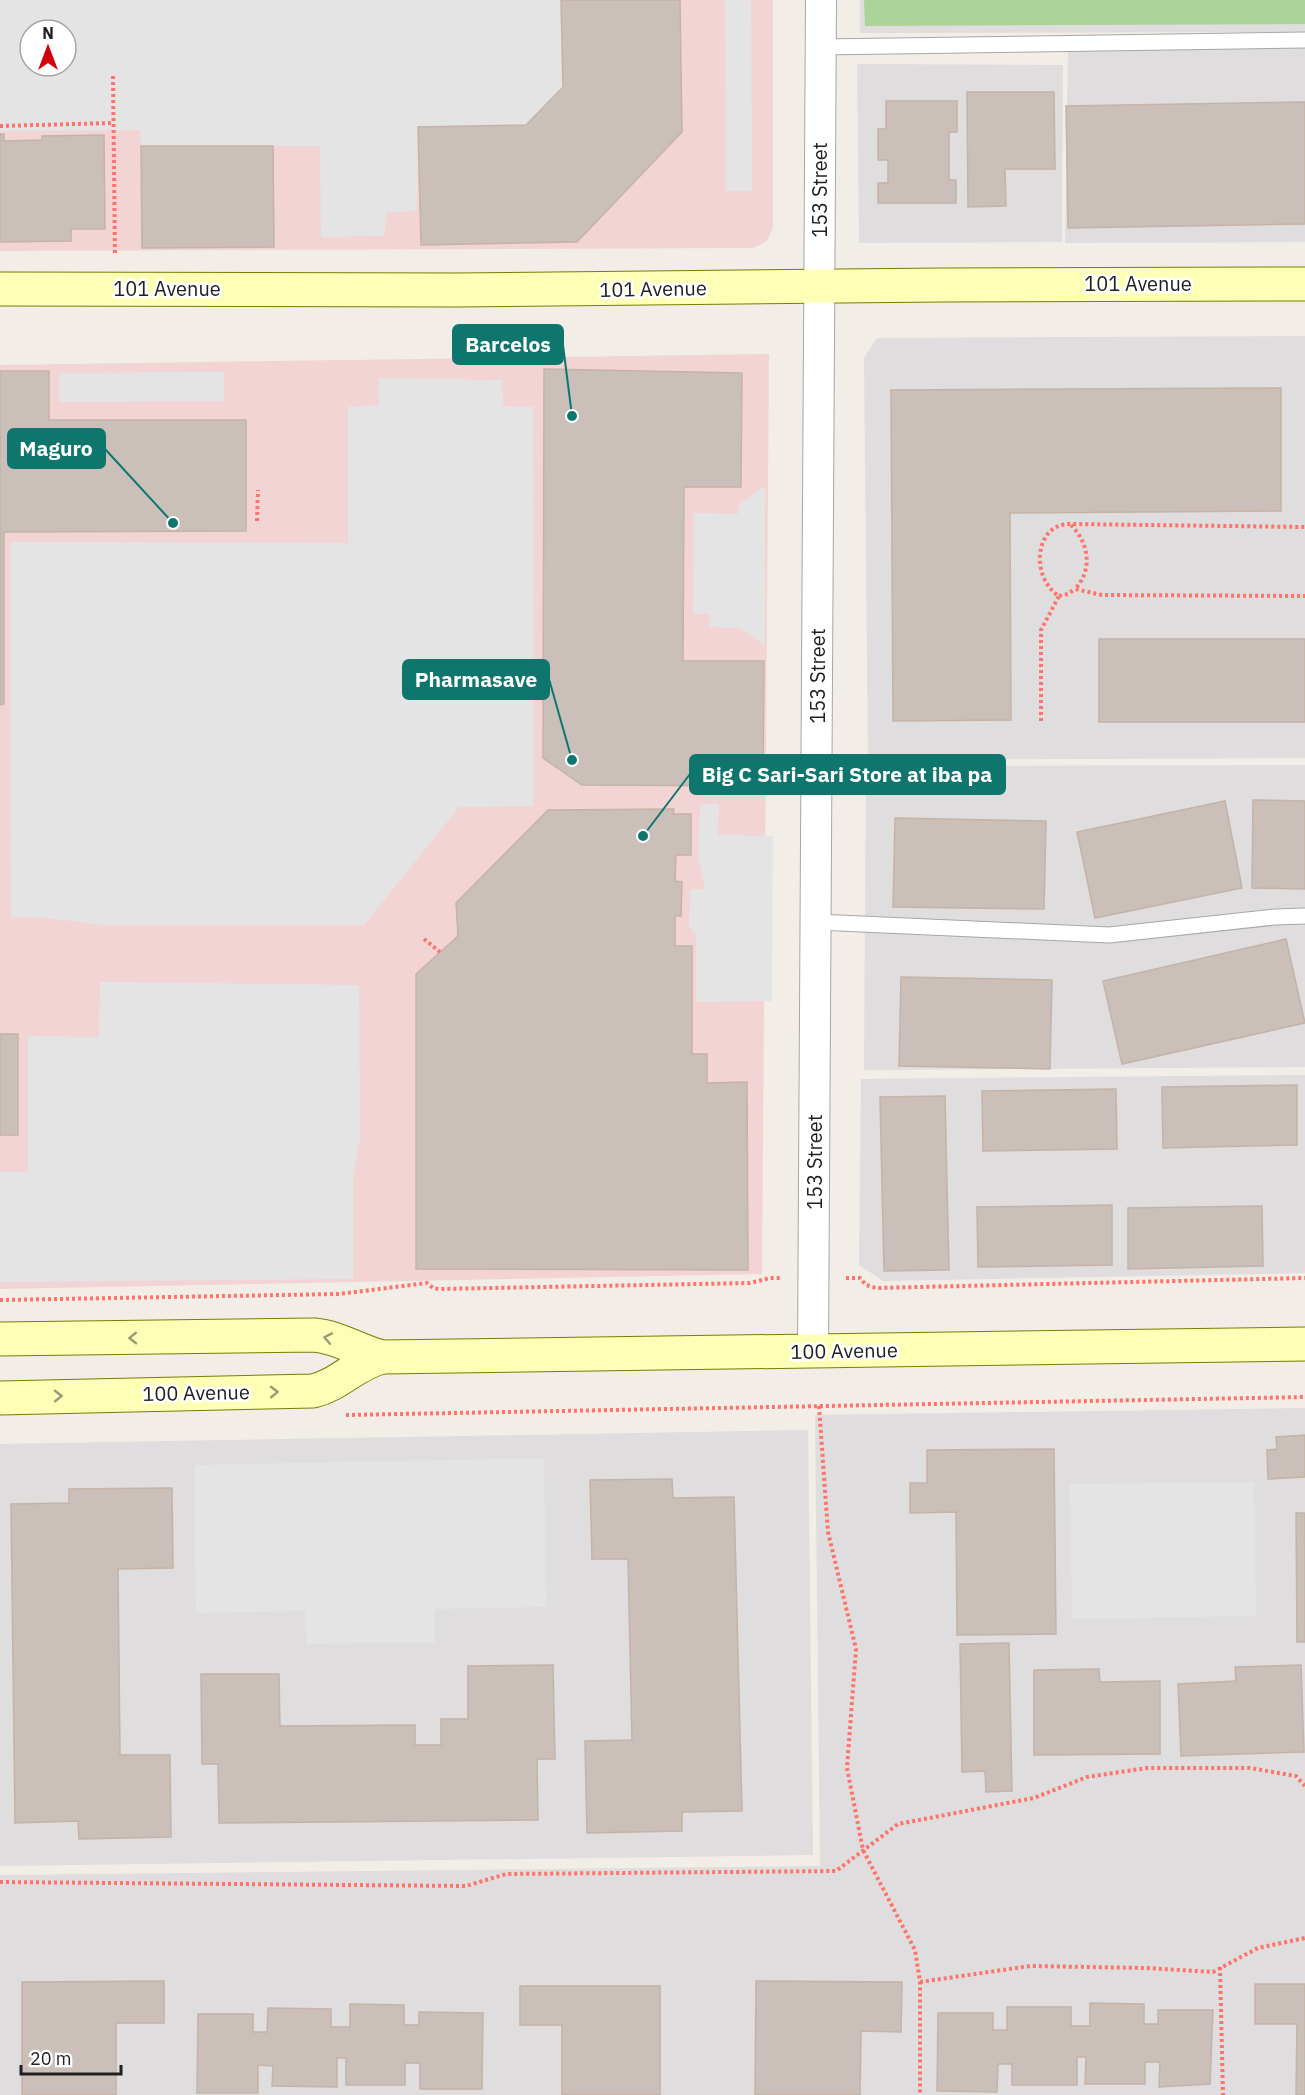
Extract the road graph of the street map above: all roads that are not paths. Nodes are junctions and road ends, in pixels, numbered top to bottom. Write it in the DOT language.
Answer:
graph roads {
  1 [pos="821,0"];
  2 [pos="1305,40"];
  3 [pos="821,47"];
  4 [pos="1305,284"];
  5 [pos="819,287"];
  6 [pos="0,289"];
  7 [pos="1305,916"];
  8 [pos="817,922"];
  9 [pos="0,1339"];
  10 [pos="1305,1344"];
  11 [pos="813,1352"];
  12 [pos="382,1357"];
  13 [pos="0,1398"];
  1 -- 3 [label="street, 153 Street"];
  2 -- 3 [label="lane"];
  3 -- 5 [label="street, 153 Street"];
  4 -- 5 [label="main road, 101 Avenue"];
  5 -- 6 [label="main road, 101 Avenue"];
  5 -- 8 [label="street, 153 Street"];
  7 -- 8 [label="lane"];
  8 -- 11 [label="street, 153 Street"];
  12 -- 9 [label="main road, 100 Avenue, one-way"];
  10 -- 11 [label="main road, 100 Avenue"];
  11 -- 12 [label="main road, 100 Avenue"];
  13 -- 12 [label="main road, 100 Avenue, one-way"];
}
